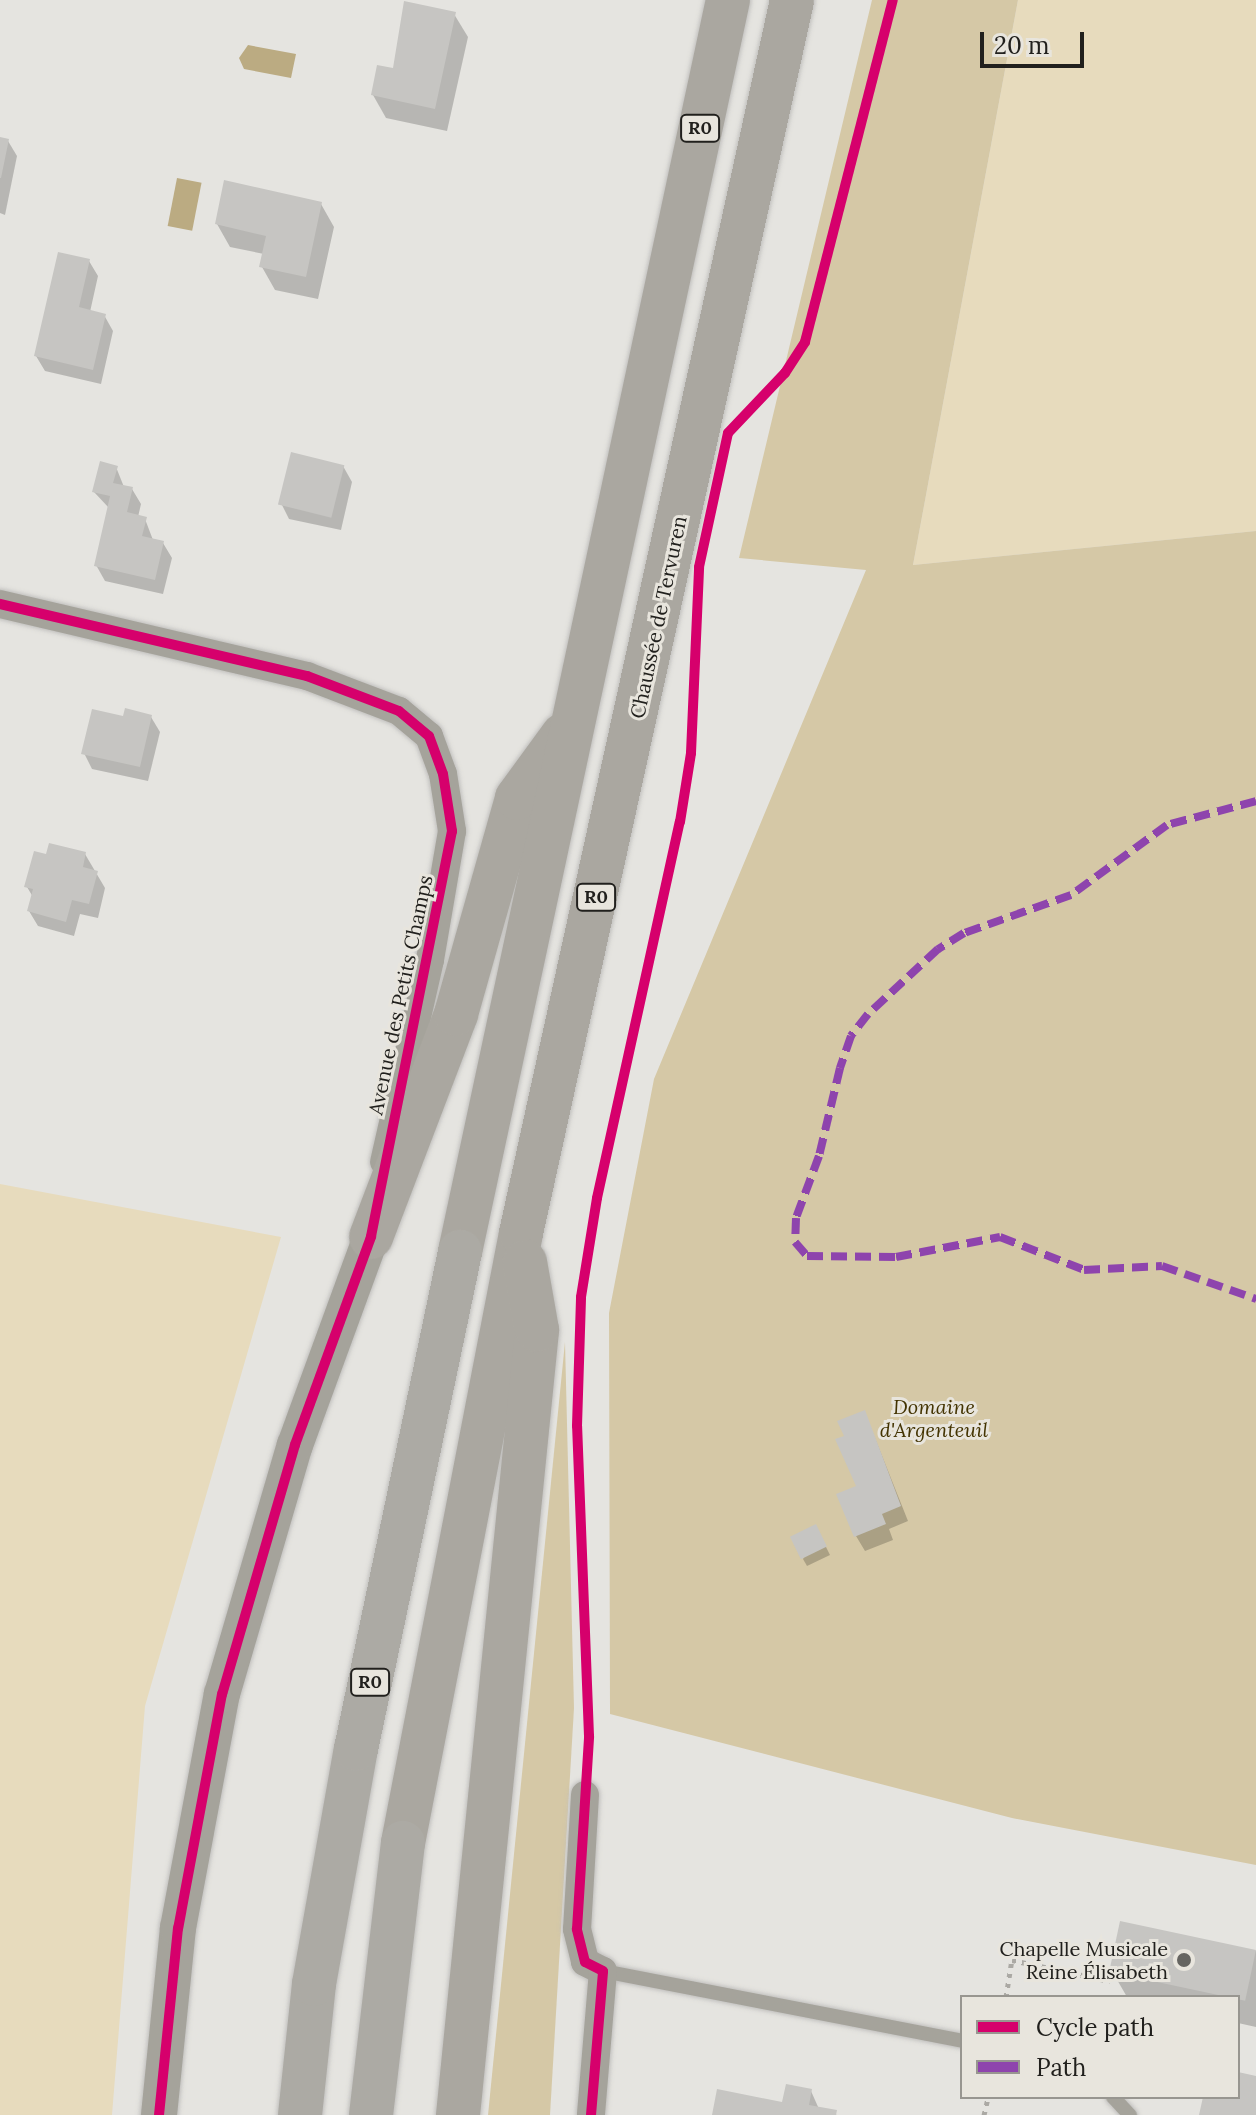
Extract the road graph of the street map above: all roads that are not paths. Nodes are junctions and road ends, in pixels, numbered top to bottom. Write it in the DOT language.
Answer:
graph roads {
  1 [pos="728,0"];
  2 [pos="792,0"];
  3 [pos="0,604"];
  4 [pos="572,723"];
  5 [pos="521,1233"];
  6 [pos="371,1237"];
  7 [pos="585,1795"];
  8 [pos="603,1971"];
  9 [pos="960,2041"];
  10 [pos="1115,2099"];
  11 [pos="159,2115"];
  12 [pos="300,2115"];
  13 [pos="371,2115"];
  14 [pos="458,2115"];
  15 [pos="591,2115"];
  16 [pos="1130,2115"];
  1 -- 4 [label="highway, R0"];
  2 -- 5 [label="highway, Chaussée de Tervuren / R0"];
  3 -- 6 [label="street, Avenue des Petits Champs"];
  4 -- 6 [label="highway"];
  4 -- 12 [label="highway, R0"];
  5 -- 13 [label="highway, R0"];
  5 -- 14 [label="highway"];
  6 -- 11 [label="street"];
  7 -- 8 [label="street"];
  8 -- 9 [label="lane"];
  8 -- 15 [label="street"];
  10 -- 16 [label="lane"];
}
